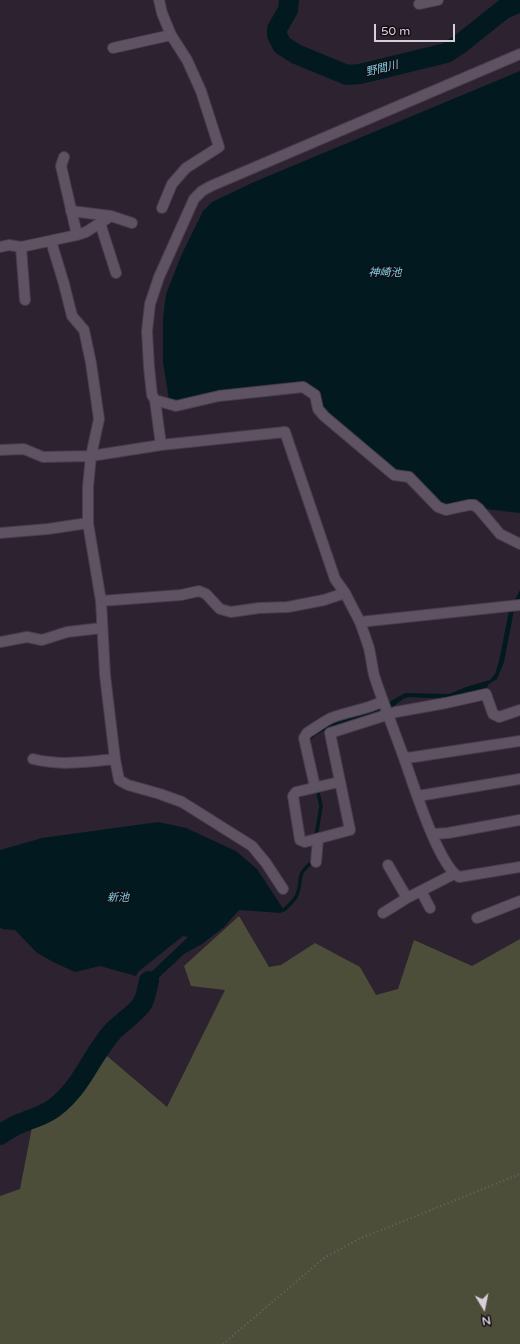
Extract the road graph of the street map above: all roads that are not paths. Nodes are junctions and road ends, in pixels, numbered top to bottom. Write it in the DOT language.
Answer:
graph roads {
  1 [pos="159,0"];
  2 [pos="438,0"];
  3 [pos="420,4"];
  4 [pos="172,35"];
  5 [pos="113,48"];
  6 [pos="520,54"];
  7 [pos="64,157"];
  8 [pos="162,208"];
  9 [pos="71,211"];
  10 [pos="111,216"];
  11 [pos="100,223"];
  12 [pos="132,223"];
  13 [pos="77,235"];
  14 [pos="51,240"];
  15 [pos="0,246"];
  16 [pos="21,247"];
  17 [pos="116,273"];
  18 [pos="25,300"];
  19 [pos="155,400"];
  20 [pos="161,445"];
  21 [pos="0,450"];
  22 [pos="91,456"];
  23 [pos="88,523"];
  24 [pos="0,533"];
  25 [pos="520,544"];
  26 [pos="345,593"];
  27 [pos="101,601"];
  28 [pos="516,606"];
  29 [pos="360,622"];
  30 [pos="102,628"];
  31 [pos="0,642"];
  32 [pos="386,708"];
  33 [pos="520,710"];
  34 [pos="520,740"];
  35 [pos="404,758"];
  36 [pos="33,759"];
  37 [pos="115,759"];
  38 [pos="520,779"];
  39 [pos="340,782"];
  40 [pos="315,787"];
  41 [pos="418,796"];
  42 [pos="520,820"];
  43 [pos="433,834"];
  44 [pos="318,839"];
  45 [pos="316,862"];
  46 [pos="388,865"];
  47 [pos="520,867"];
  48 [pos="454,874"];
  49 [pos="283,889"];
  50 [pos="422,891"];
  51 [pos="407,898"];
  52 [pos="520,901"];
  53 [pos="430,908"];
  54 [pos="383,912"];
  55 [pos="477,918"];
  1 -- 4 [label="street"];
  2 -- 3 [label="street"];
  4 -- 5 [label="street"];
  4 -- 8 [label="street"];
  6 -- 19 [label="street"];
  7 -- 9 [label="street"];
  9 -- 10 [label="street"];
  9 -- 13 [label="street"];
  10 -- 11 [label="street"];
  10 -- 12 [label="street"];
  11 -- 13 [label="street"];
  11 -- 17 [label="street"];
  13 -- 14 [label="street"];
  14 -- 16 [label="street"];
  14 -- 22 [label="street"];
  15 -- 16 [label="street"];
  16 -- 18 [label="street"];
  19 -- 20 [label="street"];
  19 -- 25 [label="street"];
  20 -- 22 [label="street"];
  20 -- 26 [label="street"];
  21 -- 22 [label="street"];
  22 -- 23 [label="street"];
  23 -- 24 [label="street"];
  23 -- 27 [label="street"];
  26 -- 27 [label="street"];
  26 -- 29 [label="street"];
  27 -- 30 [label="street"];
  28 -- 29 [label="street"];
  29 -- 32 [label="street"];
  30 -- 31 [label="street"];
  30 -- 37 [label="street"];
  32 -- 33 [label="street"];
  32 -- 35 [label="street"];
  32 -- 39 [label="street"];
  32 -- 40 [label="street"];
  34 -- 35 [label="street"];
  35 -- 41 [label="street"];
  36 -- 37 [label="street"];
  37 -- 49 [label="street"];
  38 -- 41 [label="street"];
  39 -- 40 [label="street"];
  39 -- 44 [label="street"];
  40 -- 44 [label="street"];
  41 -- 43 [label="street"];
  42 -- 43 [label="street"];
  43 -- 48 [label="street"];
  44 -- 45 [label="street"];
  46 -- 51 [label="street"];
  47 -- 48 [label="street"];
  48 -- 50 [label="street"];
  50 -- 51 [label="street"];
  50 -- 53 [label="street"];
  51 -- 54 [label="street"];
  52 -- 55 [label="street"];
}
